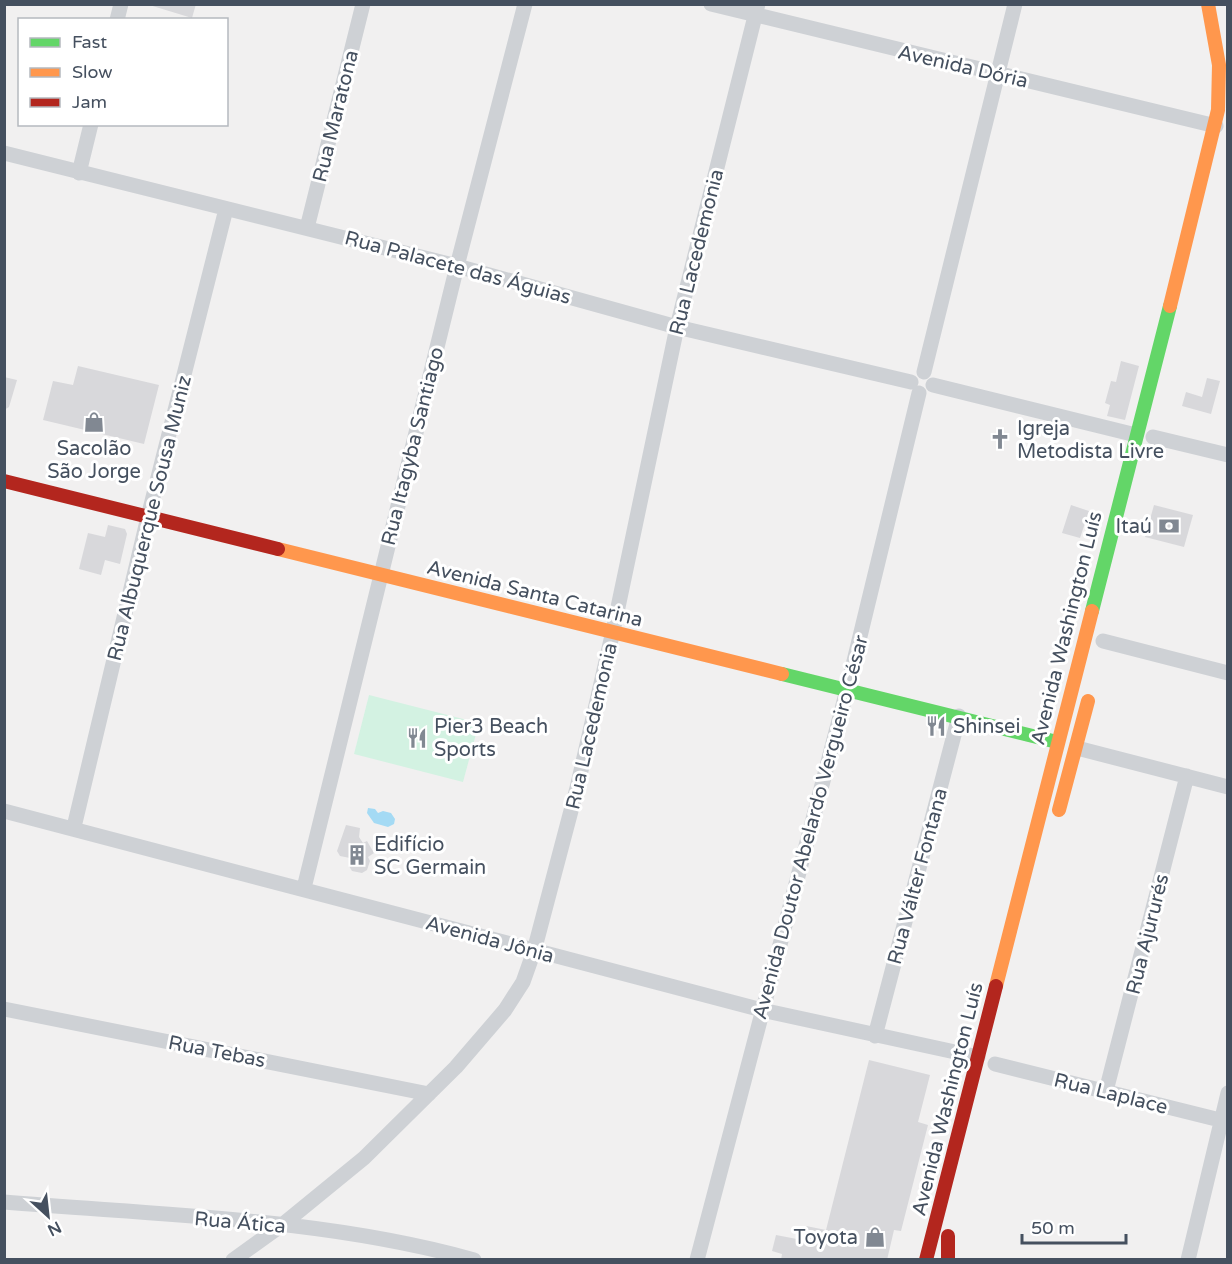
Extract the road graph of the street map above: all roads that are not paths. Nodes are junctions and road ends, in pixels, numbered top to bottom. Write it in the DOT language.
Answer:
graph roads {
  1 [pos="363,4"];
  2 [pos="525,4"];
  3 [pos="711,4"];
  4 [pos="1015,4"];
  5 [pos="1208,4"];
  6 [pos="756,10"];
  7 [pos="997,74"];
  8 [pos="91,126"];
  9 [pos="1216,126"];
  10 [pos="4,153"];
  11 [pos="79,173"];
  12 [pos="226,209"];
  13 [pos="307,228"];
  14 [pos="457,266"];
  15 [pos="676,327"];
  16 [pos="928,379"];
  17 [pos="915,388"];
  18 [pos="1136,435"];
  19 [pos="1153,437"];
  20 [pos="1227,455"];
  21 [pos="4,481"];
  22 [pos="148,518"];
  23 [pos="380,576"];
  24 [pos="613,631"];
  25 [pos="1103,641"];
  26 [pos="1227,673"];
  27 [pos="1093,684"];
  28 [pos="847,690"];
  29 [pos="959,716"];
  30 [pos="1057,742"];
  31 [pos="1077,748"];
  32 [pos="1187,776"];
  33 [pos="1227,787"];
  34 [pos="4,811"];
  35 [pos="1056,820"];
  36 [pos="74,827"];
  37 [pos="304,888"];
  38 [pos="534,951"];
  39 [pos="4,1009"];
  40 [pos="762,1010"];
  41 [pos="875,1036"];
  42 [pos="978,1057"];
  43 [pos="994,1064"];
  44 [pos="1106,1091"];
  45 [pos="1227,1093"];
  46 [pos="429,1094"];
  47 [pos="1225,1121"];
  48 [pos="4,1202"];
  49 [pos="282,1225"];
  50 [pos="932,1235"];
  51 [pos="233,1260"];
  52 [pos="474,1260"];
  53 [pos="697,1260"];
  54 [pos="914,1260"];
  55 [pos="926,1260"];
  56 [pos="943,1260"];
  57 [pos="948,1260"];
  58 [pos="1188,1260"];
  1 -- 13 [label="street, Rua Maratona"];
  2 -- 14 [label="street, Rua Itagyba Santiago"];
  3 -- 6 [label="street, Avenida Dória"];
  4 -- 7 [label="street"];
  5 -- 9 [label="main road, Avenida Washington Luís"];
  6 -- 7 [label="street, Avenida Dória"];
  6 -- 15 [label="street, Rua Lacedemonia"];
  7 -- 9 [label="street, Avenida Dória"];
  7 -- 16 [label="street"];
  8 -- 11 [label="street"];
  9 -- 18 [label="main road, Avenida Washington Luís"];
  10 -- 11 [label="street, Rua Palacete das Águias"];
  11 -- 12 [label="street, Rua Palacete das Águias"];
  12 -- 13 [label="street, Rua Palacete das Águias"];
  12 -- 22 [label="street, Rua Albuquerque Sousa Muniz"];
  13 -- 14 [label="street, Rua Palacete das Águias"];
  14 -- 15 [label="street, Rua Palacete das Águias"];
  14 -- 23 [label="street, Rua Itagyba Santiago"];
  15 -- 17 [label="street, Rua Palacete das Águias"];
  15 -- 24 [label="street, Rua Lacedemonia"];
  16 -- 17 [label="street"];
  16 -- 18 [label="street"];
  17 -- 28 [label="street, Avenida Doutor Abelardo Vergueiro César"];
  18 -- 30 [label="main road, Avenida Washington Luís"];
  19 -- 20 [label="street"];
  21 -- 22 [label="main road, Avenida Santa Catarina"];
  22 -- 23 [label="main road, Avenida Santa Catarina"];
  22 -- 36 [label="street, Rua Albuquerque Sousa Muniz"];
  23 -- 24 [label="main road, Avenida Santa Catarina"];
  23 -- 37 [label="street, Rua Itagyba Santiago"];
  24 -- 28 [label="main road, Avenida Santa Catarina"];
  24 -- 38 [label="street, Rua Lacedemonia"];
  25 -- 26 [label="street"];
  27 -- 31 [label="main road, Avenida Washington Luís"];
  28 -- 29 [label="main road, Avenida Santa Catarina"];
  28 -- 40 [label="street, Avenida Doutor Abelardo Vergueiro César"];
  29 -- 30 [label="main road, Avenida Santa Catarina"];
  29 -- 41 [label="street, Rua Válter Fontana"];
  30 -- 42 [label="main road, Avenida Washington Luís"];
  31 -- 32 [label="street"];
  31 -- 35 [label="main road, Avenida Washington Luís"];
  32 -- 33 [label="street"];
  32 -- 44 [label="street, Rua Ajururés"];
  34 -- 36 [label="street, Avenida Jônia"];
  36 -- 37 [label="street, Avenida Jônia"];
  37 -- 38 [label="street, Avenida Jônia"];
  38 -- 40 [label="street, Avenida Jônia"];
  38 -- 46 [label="street, Rua Lacedemonia"];
  39 -- 46 [label="street, Rua Tebas"];
  40 -- 41 [label="street, Avenida Jônia"];
  40 -- 53 [label="street, Avenida Doutor Abelardo Vergueiro César"];
  41 -- 42 [label="street, Avenida Jônia"];
  42 -- 50 [label="main road, Avenida Washington Luís"];
  43 -- 44 [label="street, Rua Laplace"];
  44 -- 47 [label="street, Rua Laplace"];
  45 -- 47 [label="street"];
  46 -- 49 [label="street, Rua Lacedemonia"];
  47 -- 58 [label="street"];
  48 -- 49 [label="street, Rua Ática"];
  49 -- 51 [label="street, Rua Lacedemonia"];
  49 -- 52 [label="street, Rua Ática"];
  50 -- 54 [label="main road"];
  50 -- 55 [label="main road, Avenida Washington Luís"];
  56 -- 57 [label="main road, Avenida Washington Luís"];
}
